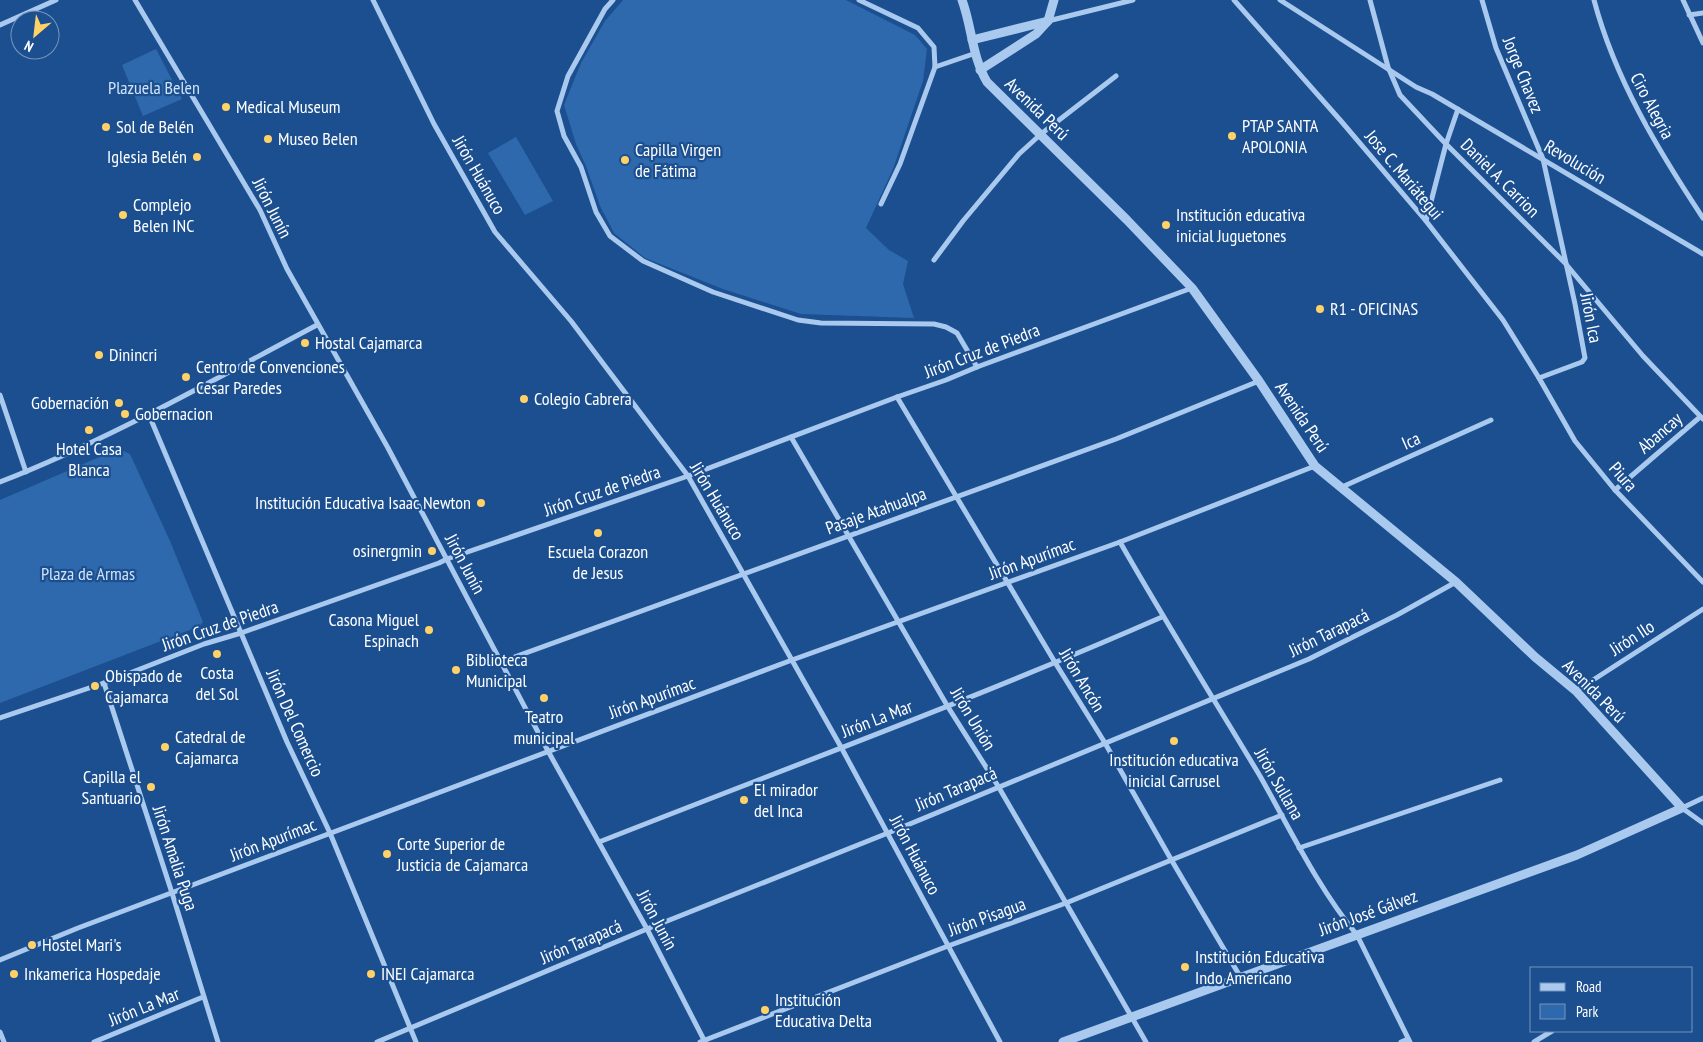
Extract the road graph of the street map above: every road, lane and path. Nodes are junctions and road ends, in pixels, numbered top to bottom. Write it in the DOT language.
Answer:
graph roads {
  1 [pos="56,0"];
  2 [pos="135,0"];
  3 [pos="373,0"];
  4 [pos="613,0"];
  5 [pos="859,0"];
  6 [pos="962,0"];
  7 [pos="1054,0"];
  8 [pos="1133,0"];
  9 [pos="1234,0"];
  10 [pos="1280,0"];
  11 [pos="1370,0"];
  12 [pos="1482,0"];
  13 [pos="1594,0"];
  14 [pos="1682,0"];
  15 [pos="1703,13"];
  16 [pos="1689,15"];
  17 [pos="1048,21"];
  18 [pos="1,23"];
  19 [pos="972,40"];
  20 [pos="1703,43"];
  21 [pos="976,53"];
  22 [pos="935,67"];
  23 [pos="1388,68"];
  24 [pos="980,70"];
  25 [pos="1116,76"];
  26 [pos="1458,110"];
  27 [pos="1040,134"];
  28 [pos="1446,144"];
  29 [pos="1543,159"];
  30 [pos="881,204"];
  31 [pos="1703,218"];
  32 [pos="1426,221"];
  33 [pos="1703,254"];
  34 [pos="934,260"];
  35 [pos="1565,263"];
  36 [pos="1192,288"];
  37 [pos="317,325"];
  38 [pos="977,367"];
  39 [pos="1539,378"];
  40 [pos="1259,381"];
  41 [pos="0,396"];
  42 [pos="897,397"];
  43 [pos="149,415"];
  44 [pos="1702,418"];
  45 [pos="1491,420"];
  46 [pos="792,437"];
  47 [pos="1315,466"];
  48 [pos="26,472"];
  49 [pos="688,476"];
  50 [pos="0,482"];
  51 [pos="1342,487"];
  52 [pos="1615,490"];
  53 [pos="957,496"];
  54 [pos="849,536"];
  55 [pos="1120,542"];
  56 [pos="447,559"];
  57 [pos="744,574"];
  58 [pos="1009,582"];
  59 [pos="1456,582"];
  60 [pos="1703,582"];
  61 [pos="1703,609"];
  62 [pos="1162,617"];
  63 [pos="899,621"];
  64 [pos="241,633"];
  65 [pos="792,660"];
  66 [pos="501,662"];
  67 [pos="1056,664"];
  68 [pos="104,683"];
  69 [pos="1576,691"];
  70 [pos="1214,699"];
  71 [pos="948,707"];
  72 [pos="0,718"];
  73 [pos="1105,743"];
  74 [pos="841,747"];
  75 [pos="548,751"];
  76 [pos="1500,780"];
  77 [pos="998,786"];
  78 [pos="1703,798"];
  79 [pos="1682,808"];
  80 [pos="1282,816"];
  81 [pos="1703,823"];
  82 [pos="330,833"];
  83 [pos="888,833"];
  84 [pos="599,842"];
  85 [pos="1298,848"];
  86 [pos="1172,861"];
  87 [pos="172,893"];
  88 [pos="1066,903"];
  89 [pos="647,929"];
  90 [pos="1357,934"];
  91 [pos="948,946"];
  92 [pos="0,960"];
  93 [pos="1241,978"];
  94 [pos="204,998"];
  95 [pos="1131,1018"];
  96 [pos="410,1028"];
  97 [pos="0,1032"];
  98 [pos="1550,1032"];
  99 [pos="703,1041"];
  100 [pos="1409,1041"];
  101 [pos="4,1042"];
  102 [pos="94,1042"];
  103 [pos="218,1042"];
  104 [pos="377,1042"];
  105 [pos="416,1042"];
  106 [pos="1000,1042"];
  107 [pos="1063,1042"];
  108 [pos="1146,1042"];
  109 [pos="1401,1042"];
  110 [pos="1534,1042"];
  1 -- 18 [label="street"];
  2 -- 37 [label="street, Jirón Junín"];
  3 -- 49 [label="street, Jirón Huánuco"];
  4 -- 38 [label="street"];
  5 -- 22 [label="street"];
  6 -- 19 [label="street, Avenida Perú"];
  7 -- 17 [label="street"];
  8 -- 17 [label="street"];
  9 -- 32 [label="street, Jose C. Mariátegui"];
  10 -- 23 [label="street"];
  11 -- 23 [label="street, Daniel A. Carrion"];
  12 -- 29 [label="street, Jorge Chavez"];
  13 -- 31 [label="street, Ciro Alegria"];
  14 -- 16 [label="street"];
  15 -- 16 [label="street"];
  16 -- 20 [label="street"];
  17 -- 19 [label="street"];
  17 -- 24 [label="street"];
  19 -- 21 [label="street, Avenida Perú"];
  21 -- 22 [label="street"];
  21 -- 24 [label="street, Avenida Perú"];
  22 -- 30 [label="street"];
  23 -- 26 [label="street, Revolución"];
  23 -- 28 [label="street, Daniel A. Carrion"];
  24 -- 27 [label="street, Avenida Perú"];
  25 -- 27 [label="street"];
  26 -- 28 [label="street"];
  26 -- 29 [label="street, Revolución"];
  27 -- 34 [label="street"];
  27 -- 36 [label="street, Avenida Perú"];
  28 -- 32 [label="street"];
  28 -- 35 [label="street, Daniel A. Carrion"];
  29 -- 33 [label="street, Revolución"];
  29 -- 35 [label="street, Jorge Chavez"];
  32 -- 39 [label="street, Jose C. Mariátegui"];
  35 -- 39 [label="street, Jirón Ica"];
  35 -- 44 [label="street"];
  36 -- 38 [label="street, Jirón Cruz de Piedra"];
  36 -- 40 [label="street, Avenida Perú"];
  37 -- 43 [label="street"];
  37 -- 56 [label="street, Jirón Junín"];
  38 -- 42 [label="street, Jirón Cruz de Piedra"];
  39 -- 52 [label="street, Piura"];
  40 -- 47 [label="street, Avenida Perú"];
  40 -- 53 [label="street, Pasaje Atahualpa"];
  41 -- 48 [label="street"];
  42 -- 46 [label="street, Jirón Cruz de Piedra"];
  42 -- 53 [label="street, Jirón Ancón"];
  43 -- 48 [label="street"];
  43 -- 64 [label="street, Jirón Del Comercio"];
  44 -- 52 [label="street, Abancay"];
  45 -- 51 [label="street, Ica"];
  46 -- 49 [label="street, Jirón Cruz de Piedra"];
  46 -- 54 [label="street, Jirón Unión"];
  47 -- 51 [label="street, Avenida Perú"];
  47 -- 55 [label="street, Jirón Apurímac"];
  48 -- 50 [label="street"];
  49 -- 56 [label="street, Jirón Cruz de Piedra"];
  49 -- 57 [label="street, Jirón Huánuco"];
  51 -- 59 [label="street, Avenida Perú"];
  52 -- 60 [label="street, Piura"];
  53 -- 54 [label="street, Pasaje Atahualpa"];
  53 -- 58 [label="street, Jirón Ancón"];
  54 -- 57 [label="street, Pasaje Atahualpa"];
  54 -- 63 [label="street, Jirón Unión"];
  55 -- 58 [label="street, Jirón Apurímac"];
  55 -- 62 [label="street, Jirón Sullana"];
  56 -- 64 [label="street, Jirón Cruz de Piedra"];
  56 -- 66 [label="street, Jirón Junín"];
  57 -- 65 [label="street, Jirón Huánuco"];
  57 -- 66 [label="street, Pasaje Atahualpa"];
  58 -- 63 [label="street, Jirón Apurímac"];
  58 -- 67 [label="street, Jirón Ancón"];
  59 -- 69 [label="street, Avenida Perú"];
  59 -- 70 [label="street, Jirón Tarapacá"];
  61 -- 69 [label="street, Jirón Ilo"];
  62 -- 67 [label="street, Jirón La Mar"];
  62 -- 70 [label="street, Jirón Sullana"];
  63 -- 65 [label="street, Jirón Apurímac"];
  63 -- 71 [label="street, Jirón Unión"];
  64 -- 68 [label="street, Jirón Cruz de Piedra"];
  64 -- 82 [label="street, Jirón Del Comercio"];
  65 -- 74 [label="street, Jirón Huánuco"];
  65 -- 75 [label="street, Jirón Apurímac"];
  66 -- 75 [label="street, Jirón Junín"];
  67 -- 71 [label="street, Jirón La Mar"];
  67 -- 73 [label="street, Jirón Ancón"];
  68 -- 72 [label="street, Jirón Cruz de Piedra"];
  68 -- 87 [label="street, Jirón Amalia Puga"];
  69 -- 79 [label="street, Avenida Perú"];
  70 -- 73 [label="street, Jirón Tarapacá"];
  70 -- 80 [label="street, Jirón Sullana"];
  71 -- 74 [label="street, Jirón La Mar"];
  71 -- 77 [label="street, Jirón Unión"];
  73 -- 77 [label="street, Jirón Tarapacá"];
  73 -- 86 [label="street, Jirón Ancón"];
  74 -- 83 [label="street, Jirón Huánuco"];
  74 -- 84 [label="street, Jirón La Mar"];
  75 -- 82 [label="street, Jirón Apurímac"];
  75 -- 84 [label="street, Jirón Junín"];
  76 -- 85 [label="street"];
  77 -- 83 [label="street, Jirón Tarapacá"];
  77 -- 88 [label="street, Jirón Unión"];
  78 -- 79 [label="street"];
  79 -- 81 [label="street, Avenida Perú"];
  79 -- 90 [label="street, Jirón José Gálvez"];
  80 -- 85 [label="street, Jirón Sullana"];
  80 -- 86 [label="street, Jirón Pisagua"];
  82 -- 87 [label="street, Jirón Apurímac"];
  82 -- 96 [label="street, Jirón Del Comercio"];
  83 -- 89 [label="street, Jirón Tarapacá"];
  83 -- 91 [label="street, Jirón Huánuco"];
  84 -- 89 [label="street, Jirón Junín"];
  85 -- 90 [label="street, Jirón Sullana"];
  86 -- 88 [label="street, Jirón Pisagua"];
  86 -- 93 [label="street, Jirón Ancón"];
  87 -- 92 [label="street, Jirón Apurímac"];
  87 -- 94 [label="street, Jirón Amalia Puga"];
  88 -- 91 [label="street, Jirón Pisagua"];
  88 -- 95 [label="street, Jirón Unión"];
  89 -- 96 [label="street, Jirón Tarapacá"];
  89 -- 99 [label="street, Jirón Junín"];
  90 -- 93 [label="street, Jirón José Gálvez"];
  90 -- 100 [label="street, Jirón Sullana"];
  91 -- 99 [label="street, Jirón Pisagua"];
  91 -- 106 [label="street, Jirón Huánuco"];
  93 -- 95 [label="street, Jirón José Gálvez"];
  94 -- 102 [label="street, Jirón La Mar"];
  94 -- 103 [label="street, Jirón Amalia Puga"];
  95 -- 107 [label="street, Jirón José Gálvez"];
  95 -- 108 [label="street, Jirón Unión"];
  96 -- 104 [label="street, Jirón Tarapacá"];
  96 -- 105 [label="street, Jirón Del Comercio"];
  97 -- 101 [label="street"];
  98 -- 110 [label="street"];
  100 -- 109 [label="street"];
}
